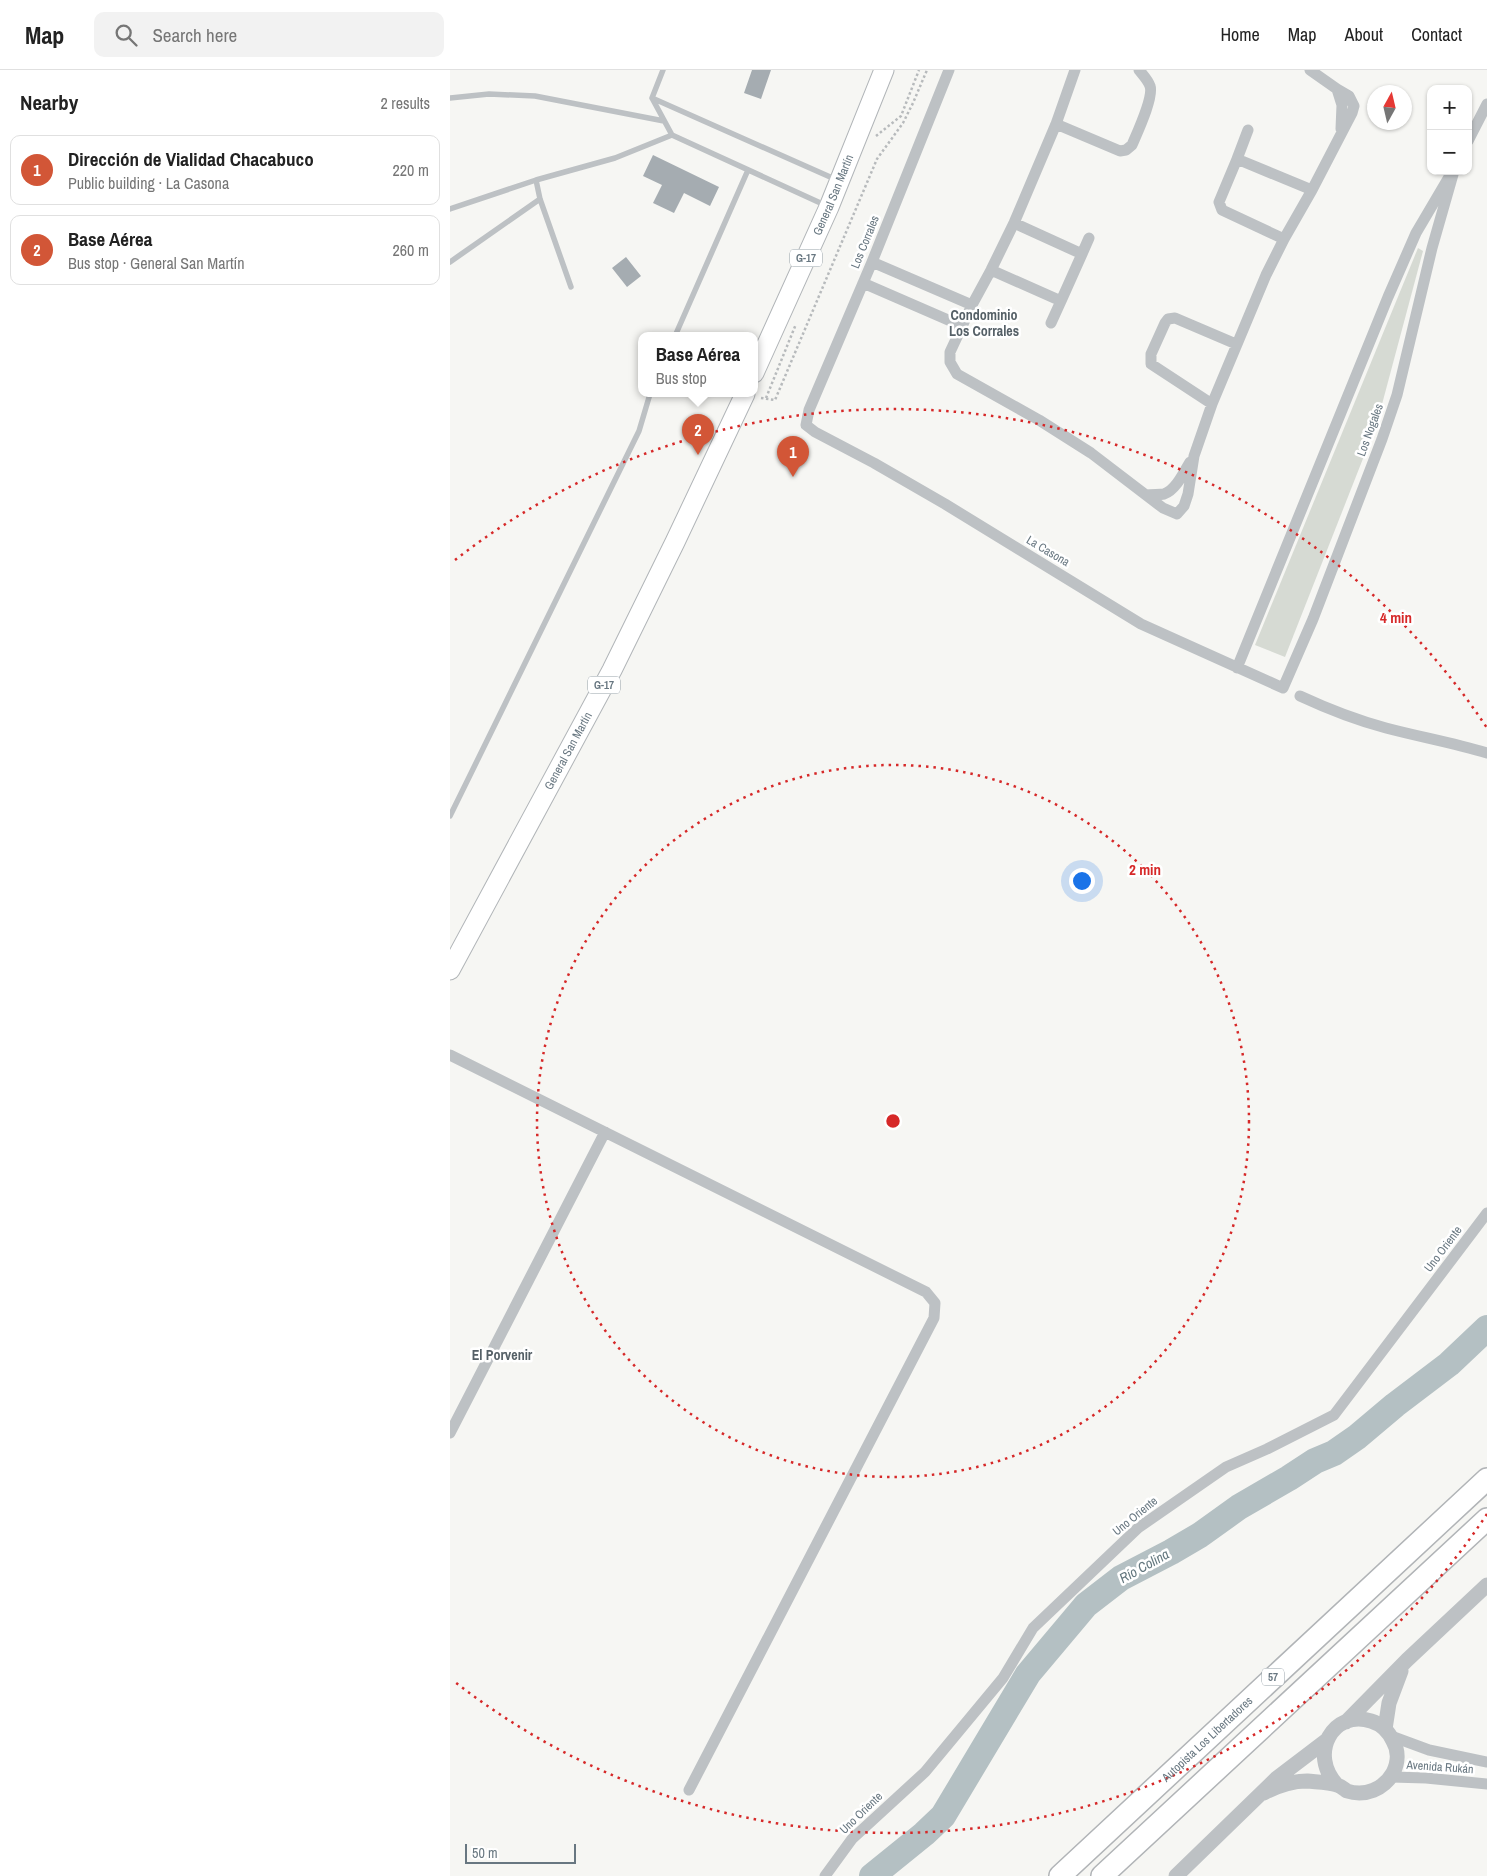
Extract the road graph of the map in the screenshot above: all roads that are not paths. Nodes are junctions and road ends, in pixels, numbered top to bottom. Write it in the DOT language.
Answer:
graph roads {
  1 [pos="663,70"];
  2 [pos="884,70"];
  3 [pos="949,70"];
  4 [pos="1075,70"];
  5 [pos="1138,70"];
  6 [pos="1310,70"];
  7 [pos="450,98"];
  8 [pos="652,98"];
  9 [pos="1487,104"];
  10 [pos="664,121"];
  11 [pos="1056,124"];
  12 [pos="1248,130"];
  13 [pos="1472,133"];
  14 [pos="672,135"];
  15 [pos="1237,159"];
  16 [pos="748,170"];
  17 [pos="1450,175"];
  18 [pos="1452,175"];
  19 [pos="536,180"];
  20 [pos="839,181"];
  21 [pos="1312,190"];
  22 [pos="540,199"];
  23 [pos="828,207"];
  24 [pos="450,209"];
  25 [pos="1014,223"];
  26 [pos="1090,238"];
  27 [pos="1284,239"];
  28 [pos="1082,254"];
  29 [pos="450,262"];
  30 [pos="872,262"];
  31 [pos="991,270"];
  32 [pos="863,283"];
  33 [pos="571,287"];
  34 [pos="1061,301"];
  35 [pos="972,305"];
  36 [pos="1051,323"];
  37 [pos="962,326"];
  38 [pos="677,332"];
  39 [pos="1236,344"];
  40 [pos="758,364"];
  41 [pos="649,397"];
  42 [pos="744,397"];
  43 [pos="1212,404"];
  44 [pos="806,425"];
  45 [pos="1194,456"];
  46 [pos="1147,495"];
  47 [pos="1236,668"];
  48 [pos="1283,688"];
  49 [pos="1300,696"];
  50 [pos="1487,753"];
  51 [pos="450,816"];
  52 [pos="450,970"];
  53 [pos="450,1054"];
  54 [pos="605,1132"];
  55 [pos="1487,1213"];
  56 [pos="450,1433"];
  57 [pos="1487,1478"];
  58 [pos="1487,1519"];
  59 [pos="1487,1585"];
  60 [pos="1407,1660"];
  61 [pos="1346,1722"];
  62 [pos="1388,1732"];
  63 [pos="1326,1740"];
  64 [pos="1487,1762"];
  65 [pos="1391,1777"];
  66 [pos="1487,1784"];
  67 [pos="1337,1785"];
  68 [pos="689,1790"];
  69 [pos="1264,1792"];
  70 [pos="1180,1875"];
  71 [pos="825,1876"];
  72 [pos="1060,1876"];
  73 [pos="1102,1876"];
  1 -- 8 [label="lane"];
  2 -- 20 [label="main road, General San Martín / G-17"];
  3 -- 30 [label="street, Los Corrales"];
  4 -- 11 [label="street"];
  5 -- 11 [label="street"];
  6 -- 21 [label="street"];
  7 -- 10 [label="lane"];
  8 -- 10 [label="lane"];
  8 -- 20 [label="lane"];
  9 -- 13 [label="street"];
  10 -- 14 [label="lane"];
  11 -- 25 [label="street"];
  12 -- 15 [label="street"];
  14 -- 16 [label="lane"];
  14 -- 19 [label="lane"];
  15 -- 21 [label="street"];
  15 -- 27 [label="street"];
  16 -- 23 [label="lane"];
  16 -- 38 [label="lane"];
  17 -- 47 [label="street, Los Nogales"];
  18 -- 48 [label="street, Los Nogales"];
  19 -- 22 [label="lane"];
  19 -- 24 [label="lane"];
  20 -- 23 [label="main road, General San Martín / G-17"];
  21 -- 27 [label="street"];
  22 -- 29 [label="lane"];
  22 -- 33 [label="lane"];
  23 -- 40 [label="main road, General San Martín / G-17"];
  25 -- 28 [label="street"];
  25 -- 31 [label="street"];
  26 -- 28 [label="street"];
  27 -- 39 [label="street"];
  28 -- 34 [label="street"];
  30 -- 32 [label="street, Los Corrales"];
  30 -- 35 [label="street"];
  31 -- 34 [label="street"];
  31 -- 35 [label="street"];
  32 -- 37 [label="street"];
  32 -- 44 [label="street, Los Corrales"];
  34 -- 36 [label="street"];
  35 -- 37 [label="street"];
  37 -- 46 [label="street"];
  39 -- 43 [label="street"];
  39 -- 43 [label="street"];
  41 -- 51 [label="lane"];
  42 -- 52 [label="main road, General San Martín / G-17"];
  43 -- 45 [label="street"];
  44 -- 47 [label="street, La Casona"];
  45 -- 46 [label="street"];
  45 -- 46 [label="street"];
  47 -- 48 [label="street, La Casona"];
  49 -- 50 [label="street"];
  53 -- 54 [label="street"];
  54 -- 56 [label="street"];
  54 -- 68 [label="street"];
  55 -- 71 [label="street, Uno Oriente"];
  57 -- 72 [label="highway, Autopista Los Libertadores / 57"];
  58 -- 73 [label="highway, 57"];
  59 -- 60 [label="street"];
  60 -- 61 [label="street"];
  60 -- 62 [label="street"];
  61 -- 62 [label="street"];
  61 -- 63 [label="street"];
  62 -- 64 [label="street, Avenida Rukán"];
  62 -- 65 [label="street"];
  63 -- 67 [label="street"];
  63 -- 69 [label="street"];
  65 -- 66 [label="street, Avenida Rukán"];
  65 -- 67 [label="street"];
  67 -- 69 [label="street"];
  69 -- 70 [label="street"];
}
